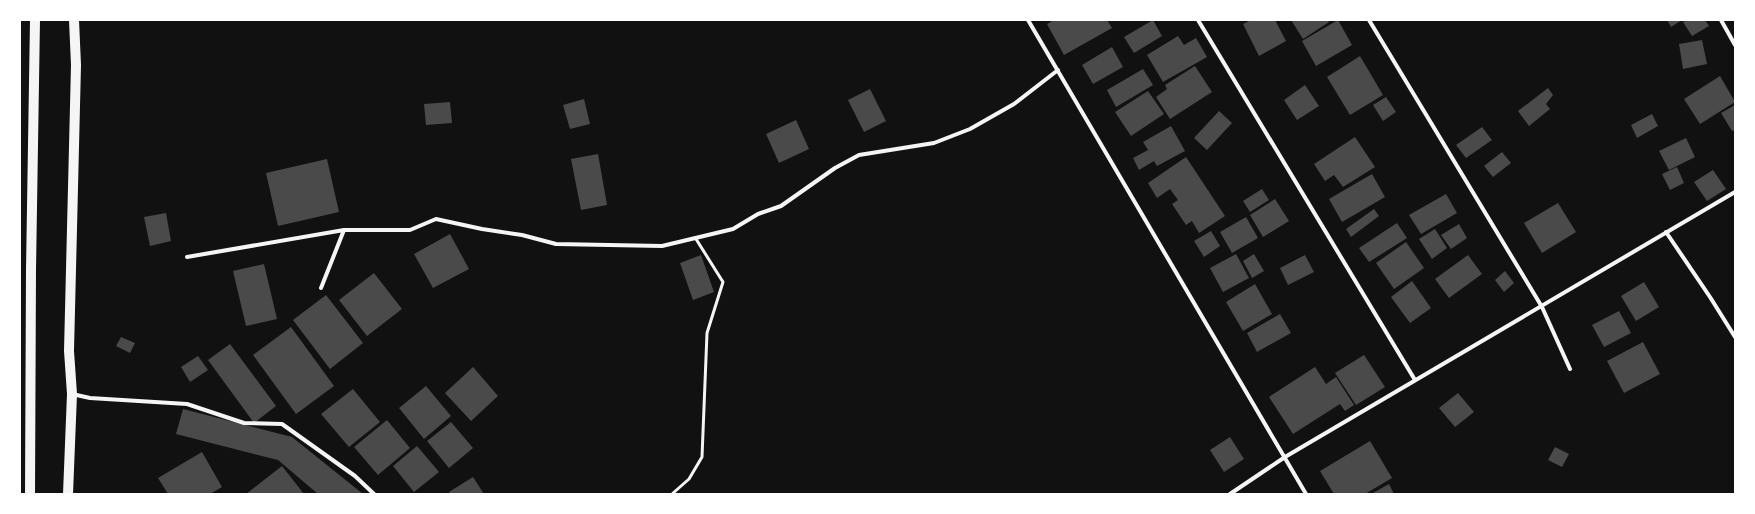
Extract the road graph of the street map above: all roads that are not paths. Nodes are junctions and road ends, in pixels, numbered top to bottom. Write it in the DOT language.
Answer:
graph roads {
  1 [pos="36,20"];
  2 [pos="74,20"];
  3 [pos="1028,20"];
  4 [pos="1198,20"];
  5 [pos="1369,20"];
  6 [pos="1721,20"];
  7 [pos="1735,45"];
  8 [pos="1058,70"];
  9 [pos="1735,192"];
  10 [pos="344,230"];
  11 [pos="1666,232"];
  12 [pos="696,239"];
  13 [pos="187,257"];
  14 [pos="321,288"];
  15 [pos="1542,307"];
  16 [pos="1735,337"];
  17 [pos="1570,369"];
  18 [pos="1415,380"];
  19 [pos="72,394"];
  20 [pos="1285,457"];
  21 [pos="30,494"];
  22 [pos="68,494"];
  23 [pos="374,494"];
  24 [pos="672,494"];
  25 [pos="1230,494"];
  26 [pos="1306,494"];
  1 -- 21 [label="main road"];
  2 -- 19 [label="main road"];
  3 -- 8 [label="street"];
  4 -- 18 [label="street"];
  5 -- 15 [label="street"];
  6 -- 7 [label="street"];
  8 -- 12 [label="street"];
  8 -- 20 [label="street"];
  9 -- 11 [label="street"];
  10 -- 12 [label="street"];
  10 -- 13 [label="street"];
  10 -- 14 [label="street"];
  11 -- 15 [label="street"];
  11 -- 16 [label="street"];
  12 -- 24 [label="lane"];
  15 -- 17 [label="street"];
  15 -- 18 [label="street"];
  18 -- 20 [label="street"];
  19 -- 22 [label="main road"];
  19 -- 23 [label="street"];
  20 -- 25 [label="street"];
  20 -- 26 [label="street"];
}
